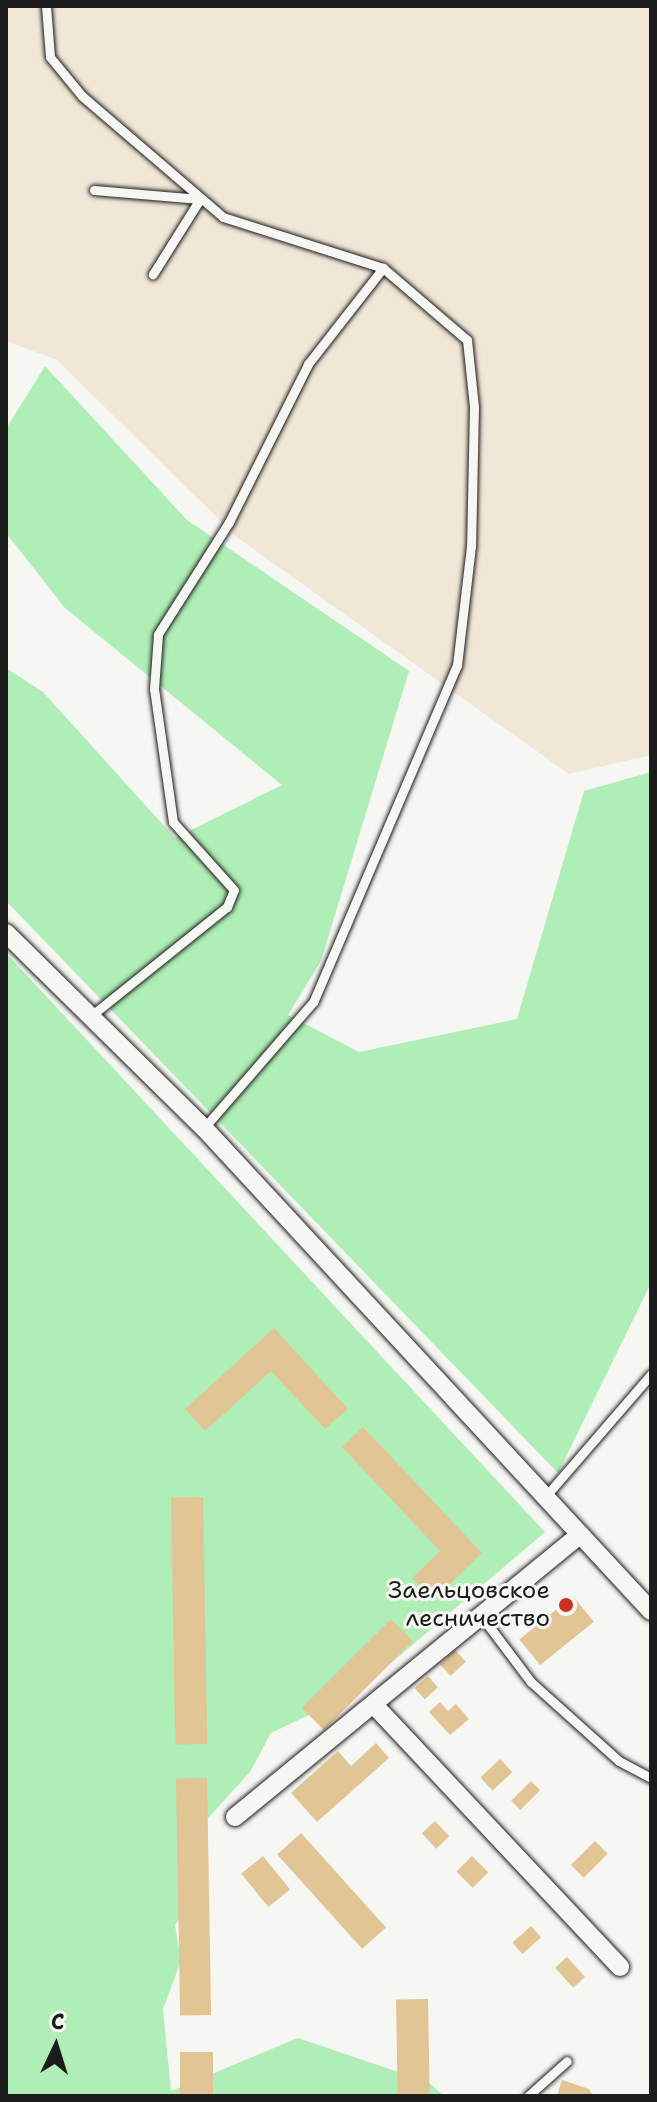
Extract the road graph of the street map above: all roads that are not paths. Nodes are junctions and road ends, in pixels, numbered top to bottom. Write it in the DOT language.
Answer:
graph roads {
  1 [pos="46,6"];
  2 [pos="94,190"];
  3 [pos="200,199"];
  4 [pos="383,268"];
  5 [pos="153,274"];
  6 [pos="6,933"];
  7 [pos="92,1015"];
  8 [pos="204,1128"];
  9 [pos="651,1374"];
  10 [pos="545,1497"];
  11 [pos="580,1535"];
  12 [pos="651,1611"];
  13 [pos="482,1617"];
  14 [pos="375,1706"];
  15 [pos="651,1778"];
  16 [pos="235,1817"];
  17 [pos="620,1967"];
  18 [pos="567,2061"];
  19 [pos="528,2096"];
  1 -- 3 [label="lane"];
  2 -- 3 [label="lane"];
  3 -- 4 [label="lane"];
  3 -- 5 [label="lane"];
  4 -- 7 [label="lane"];
  4 -- 8 [label="lane"];
  6 -- 7 [label="street"];
  7 -- 8 [label="street"];
  8 -- 10 [label="street"];
  9 -- 10 [label="lane"];
  10 -- 11 [label="street"];
  11 -- 12 [label="street"];
  11 -- 13 [label="street"];
  13 -- 14 [label="street"];
  13 -- 15 [label="lane"];
  14 -- 16 [label="street"];
  14 -- 17 [label="street"];
  18 -- 19 [label="lane"];
}
